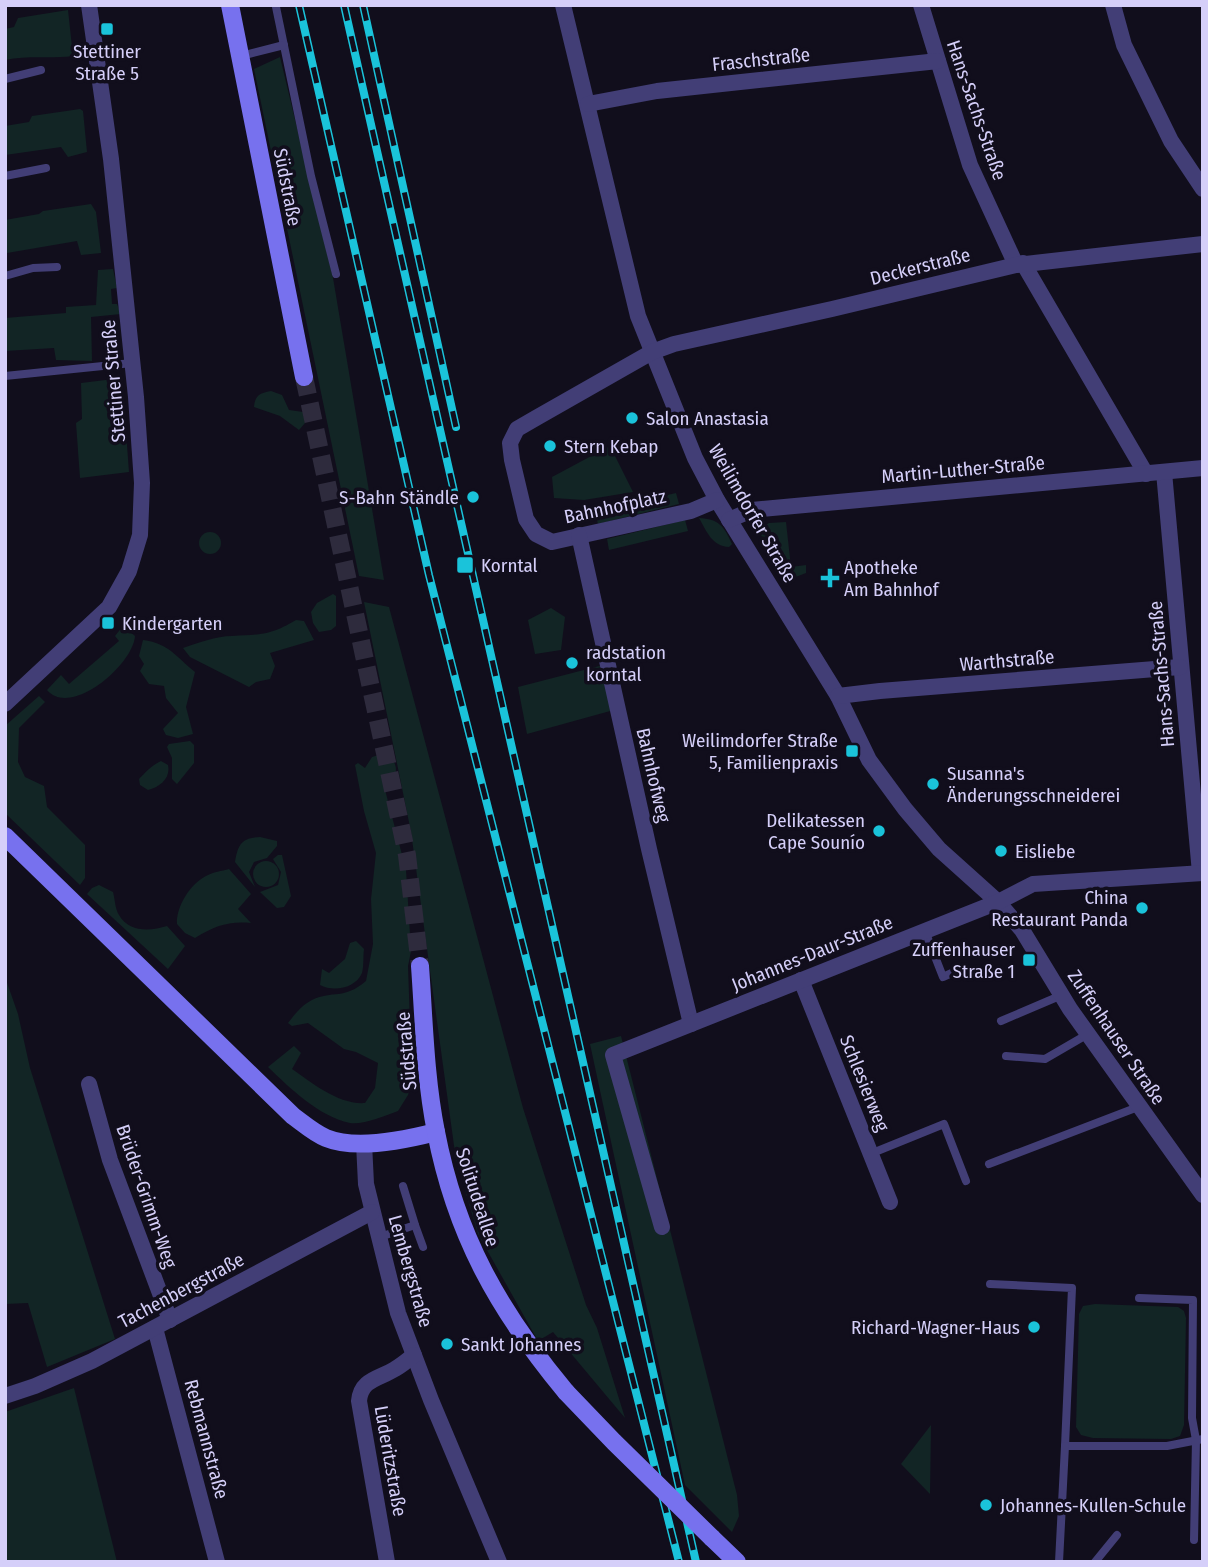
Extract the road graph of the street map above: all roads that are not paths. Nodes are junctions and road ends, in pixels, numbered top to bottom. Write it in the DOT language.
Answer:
graph roads {
  1 [pos="89,5"];
  2 [pos="230,5"];
  3 [pos="564,5"];
  4 [pos="921,5"];
  5 [pos="1114,5"];
  6 [pos="276,7"];
  7 [pos="284,44"];
  8 [pos="241,56"];
  9 [pos="938,61"];
  10 [pos="41,70"];
  11 [pos="5,79"];
  12 [pos="588,104"];
  13 [pos="46,167"];
  14 [pos="5,176"];
  15 [pos="1203,189"];
  16 [pos="1203,244"];
  17 [pos="1020,264"];
  18 [pos="57,267"];
  19 [pos="336,274"];
  20 [pos="5,276"];
  21 [pos="652,352"];
  22 [pos="132,363"];
  23 [pos="5,376"];
  24 [pos="304,377"];
  25 [pos="1203,468"];
  26 [pos="1164,472"];
  27 [pos="1146,474"];
  28 [pos="718,500"];
  29 [pos="729,520"];
  30 [pos="579,535"];
  31 [pos="1180,667"];
  32 [pos="838,696"];
  33 [pos="5,704"];
  34 [pos="5,836"];
  35 [pos="1201,873"];
  36 [pos="998,902"];
  37 [pos="925,931"];
  38 [pos="420,966"];
  39 [pos="956,971"];
  40 [pos="801,979"];
  41 [pos="1062,995"];
  42 [pos="1002,1021"];
  43 [pos="691,1024"];
  44 [pos="1088,1034"];
  45 [pos="1006,1056"];
  46 [pos="89,1084"];
  47 [pos="1138,1107"];
  48 [pos="436,1132"];
  49 [pos="364,1143"];
  50 [pos="870,1154"];
  51 [pos="989,1164"];
  52 [pos="966,1181"];
  53 [pos="403,1186"];
  54 [pos="1203,1195"];
  55 [pos="890,1202"];
  56 [pos="372,1212"];
  57 [pos="415,1225"];
  58 [pos="662,1227"];
  59 [pos="380,1237"];
  60 [pos="423,1247"];
  61 [pos="990,1284"];
  62 [pos="1139,1298"];
  63 [pos="1198,1301"];
  64 [pos="162,1324"];
  65 [pos="414,1356"];
  66 [pos="5,1396"];
  67 [pos="1199,1439"];
  68 [pos="1065,1446"];
  69 [pos="1116,1535"];
  70 [pos="1194,1541"];
  71 [pos="218,1562"];
  72 [pos="387,1562"];
  73 [pos="499,1562"];
  74 [pos="737,1562"];
  75 [pos="1059,1562"];
  76 [pos="1095,1562"];
  1 -- 22 [label="street, Stettiner Straße"];
  2 -- 8 [label="main road, Südstraße"];
  3 -- 12 [label="street, Weilimdorfer Straße"];
  4 -- 9 [label="street, Hans-Sachs-Straße"];
  5 -- 15 [label="street"];
  6 -- 7 [label="lane"];
  7 -- 8 [label="lane"];
  7 -- 19 [label="lane"];
  8 -- 24 [label="main road, Südstraße"];
  9 -- 12 [label="street, Fraschstraße"];
  9 -- 17 [label="street, Hans-Sachs-Straße"];
  10 -- 11 [label="lane"];
  12 -- 21 [label="street, Weilimdorfer Straße"];
  13 -- 14 [label="lane"];
  16 -- 17 [label="street, Deckerstraße"];
  17 -- 21 [label="street, Deckerstraße"];
  17 -- 27 [label="street, Hans-Sachs-Straße"];
  18 -- 20 [label="lane"];
  21 -- 28 [label="street, Weilimdorfer Straße"];
  21 -- 30 [label="street, Bahnhofplatz"];
  22 -- 23 [label="lane"];
  22 -- 33 [label="street, Stettiner Straße"];
  25 -- 26 [label="street, Martin-Luther-Straße"];
  26 -- 27 [label="street, Martin-Luther-Straße"];
  26 -- 31 [label="street, Hans-Sachs-Straße"];
  27 -- 29 [label="street, Martin-Luther-Straße"];
  28 -- 29 [label="street, Weilimdorfer Straße"];
  28 -- 30 [label="street, Bahnhofplatz"];
  29 -- 32 [label="street, Weilimdorfer Straße"];
  30 -- 43 [label="street, Bahnhofweg"];
  31 -- 32 [label="street, Warthstraße"];
  31 -- 35 [label="street, Hans-Sachs-Straße"];
  32 -- 36 [label="street, Weilimdorfer Straße"];
  34 -- 49 [label="main road, Solitudeallee"];
  35 -- 36 [label="street, Johannes-Daur-Straße"];
  36 -- 37 [label="street, Johannes-Daur-Straße"];
  36 -- 41 [label="street, Zuffenhauser Straße"];
  37 -- 39 [label="lane"];
  37 -- 40 [label="street, Johannes-Daur-Straße"];
  38 -- 48 [label="main road, Südstraße"];
  40 -- 43 [label="street, Johannes-Daur-Straße"];
  40 -- 50 [label="street, Schlesierweg"];
  41 -- 42 [label="lane"];
  41 -- 44 [label="street, Zuffenhauser Straße"];
  43 -- 58 [label="street, Johannes-Daur-Straße"];
  44 -- 45 [label="lane"];
  44 -- 47 [label="street, Zuffenhauser Straße"];
  46 -- 64 [label="street, Brüder-Grimm-Weg"];
  47 -- 51 [label="lane"];
  47 -- 54 [label="street, Zuffenhauser Straße"];
  48 -- 49 [label="main road, Solitudeallee"];
  48 -- 74 [label="main road, Solitudeallee, bridge"];
  49 -- 56 [label="street, Lembergstraße"];
  50 -- 52 [label="lane"];
  50 -- 55 [label="street, Schlesierweg"];
  53 -- 57 [label="lane"];
  56 -- 59 [label="street, Lembergstraße"];
  56 -- 64 [label="street, Tachenbergstraße"];
  57 -- 59 [label="lane"];
  57 -- 60 [label="lane"];
  59 -- 65 [label="street, Lembergstraße"];
  61 -- 68 [label="lane"];
  62 -- 63 [label="lane"];
  63 -- 67 [label="lane"];
  64 -- 66 [label="street, Tachenbergstraße"];
  64 -- 71 [label="street, Rebmannstraße"];
  65 -- 72 [label="street, Lüderitzstraße"];
  65 -- 73 [label="street, Lembergstraße"];
  67 -- 68 [label="lane"];
  67 -- 70 [label="lane"];
  68 -- 75 [label="lane"];
  69 -- 76 [label="lane"];
}
